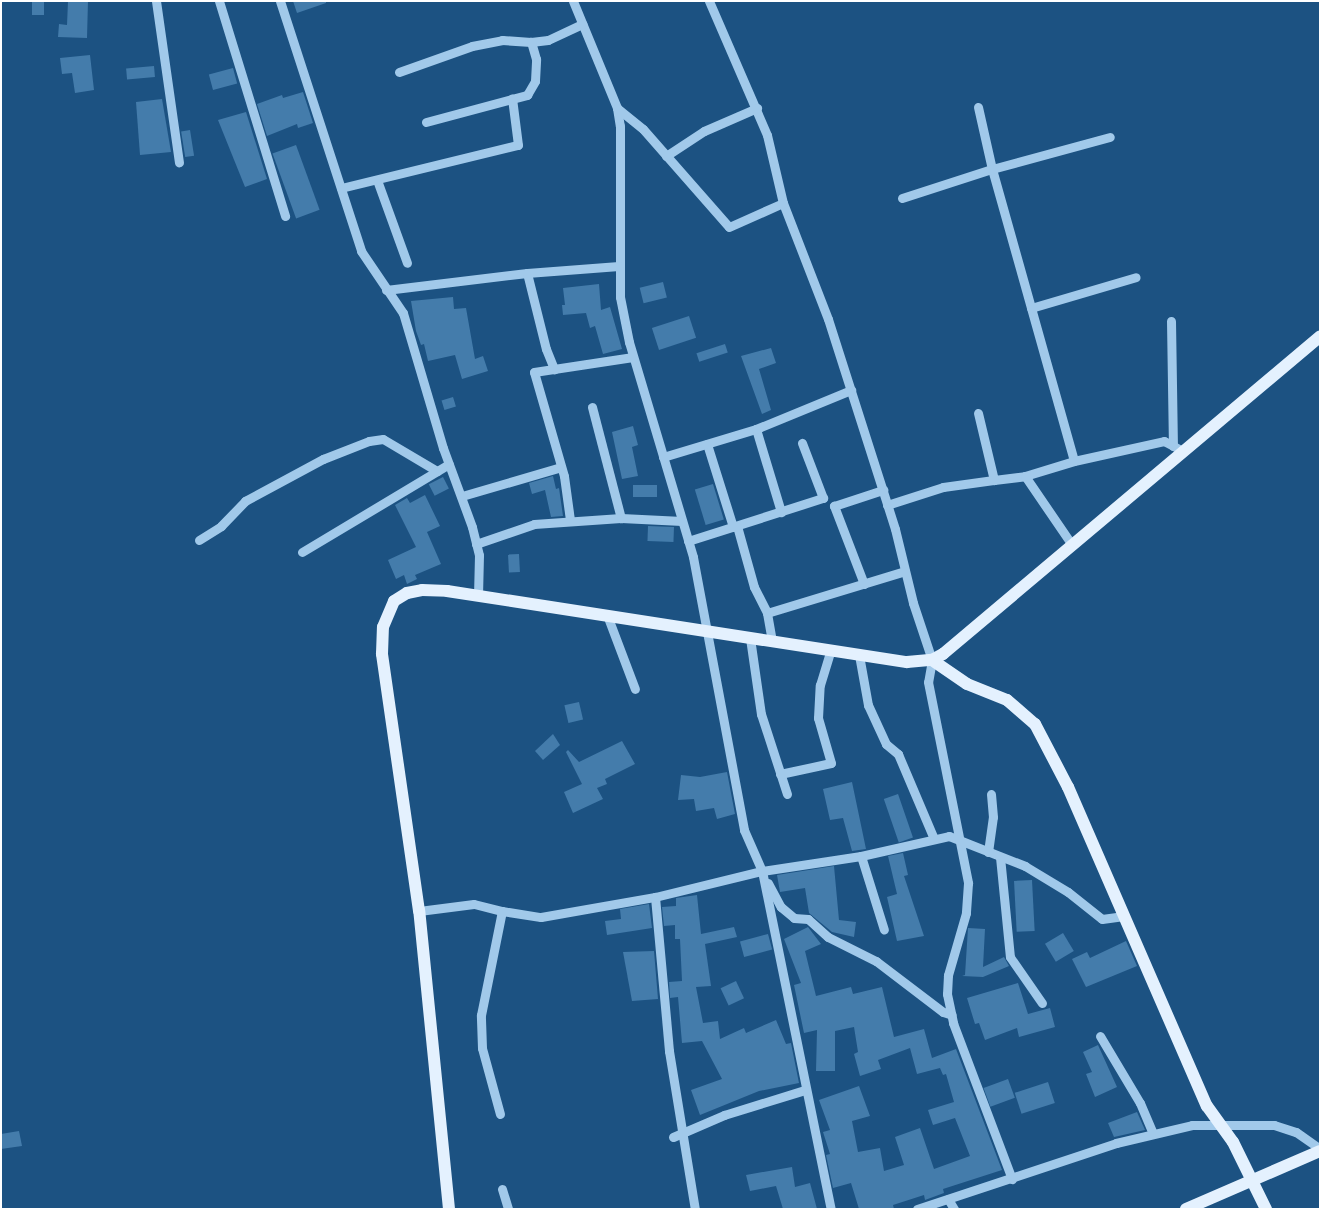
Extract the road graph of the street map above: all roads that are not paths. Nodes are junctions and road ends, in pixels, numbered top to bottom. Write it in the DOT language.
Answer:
graph roads {
  1 [pos="156,1"];
  2 [pos="218,1"];
  3 [pos="280,1"];
  4 [pos="573,1"];
  5 [pos="709,1"];
  6 [pos="582,24"];
  7 [pos="531,42"];
  8 [pos="399,72"];
  9 [pos="512,98"];
  10 [pos="978,107"];
  11 [pos="617,108"];
  12 [pos="757,108"];
  13 [pos="426,122"];
  14 [pos="1110,137"];
  15 [pos="666,156"];
  16 [pos="179,162"];
  17 [pos="992,169"];
  18 [pos="377,180"];
  19 [pos="341,188"];
  20 [pos="902,198"];
  21 [pos="783,203"];
  22 [pos="285,216"];
  23 [pos="407,263"];
  24 [pos="619,266"];
  25 [pos="527,273"];
  26 [pos="1136,277"];
  27 [pos="386,290"];
  28 [pos="1031,308"];
  29 [pos="1170,321"];
  30 [pos="1320,336"];
  31 [pos="633,357"];
  32 [pos="554,369"];
  33 [pos="851,390"];
  34 [pos="592,407"];
  35 [pos="978,413"];
  36 [pos="756,429"];
  37 [pos="802,443"];
  38 [pos="707,444"];
  39 [pos="1178,448"];
  40 [pos="663,457"];
  41 [pos="1074,461"];
  42 [pos="449,464"];
  43 [pos="561,467"];
  44 [pos="437,471"];
  45 [pos="1025,476"];
  46 [pos="994,480"];
  47 [pos="883,490"];
  48 [pos="462,496"];
  49 [pos="888,505"];
  50 [pos="781,512"];
  51 [pos="621,518"];
  52 [pos="570,520"];
  53 [pos="682,521"];
  54 [pos="735,526"];
  55 [pos="199,540"];
  56 [pos="688,541"];
  57 [pos="476,544"];
  58 [pos="1072,545"];
  59 [pos="302,552"];
  60 [pos="905,572"];
  61 [pos="864,584"];
  62 [pos="478,595"];
  63 [pos="768,613"];
  64 [pos="607,615"];
  65 [pos="708,631"];
  66 [pos="750,638"];
  67 [pos="772,641"];
  68 [pos="831,650"];
  69 [pos="859,655"];
  70 [pos="932,660"];
  71 [pos="635,689"];
  72 [pos="780,774"];
  73 [pos="787,794"];
  74 [pos="991,794"];
  75 [pos="934,839"];
  76 [pos="962,842"];
  77 [pos="988,852"];
  78 [pos="861,856"];
  79 [pos="1000,857"];
  80 [pos="762,871"];
  81 [pos="655,897"];
  82 [pos="419,911"];
  83 [pos="502,911"];
  84 [pos="1124,916"];
  85 [pos="884,930"];
  86 [pos="1042,1003"];
  87 [pos="952,1015"];
  88 [pos="1100,1036"];
  89 [pos="805,1090"];
  90 [pos="500,1114"];
  91 [pos="1222,1126"];
  92 [pos="682,1133"];
  93 [pos="1153,1133"];
  94 [pos="673,1137"];
  95 [pos="1320,1150"];
  96 [pos="1012,1178"];
  97 [pos="1253,1179"];
  98 [pos="502,1189"];
  99 [pos="948,1199"];
  100 [pos="449,1209"];
  101 [pos="508,1209"];
  102 [pos="695,1209"];
  103 [pos="831,1209"];
  104 [pos="916,1209"];
  105 [pos="954,1209"];
  106 [pos="1186,1209"];
  107 [pos="1266,1209"];
  1 -- 16 [label="street"];
  2 -- 22 [label="street"];
  3 -- 19 [label="street"];
  4 -- 6 [label="street"];
  5 -- 12 [label="street"];
  6 -- 7 [label="street"];
  6 -- 11 [label="street"];
  7 -- 8 [label="street"];
  7 -- 9 [label="street"];
  9 -- 13 [label="street"];
  9 -- 18 [label="street"];
  10 -- 17 [label="street"];
  11 -- 15 [label="street"];
  11 -- 24 [label="street"];
  12 -- 15 [label="street"];
  12 -- 21 [label="street"];
  14 -- 17 [label="street"];
  15 -- 21 [label="street"];
  17 -- 20 [label="street"];
  17 -- 28 [label="street"];
  18 -- 19 [label="street"];
  18 -- 23 [label="street"];
  19 -- 27 [label="street"];
  21 -- 33 [label="street"];
  24 -- 25 [label="street"];
  24 -- 31 [label="street"];
  25 -- 27 [label="street"];
  25 -- 32 [label="street"];
  26 -- 28 [label="street"];
  27 -- 42 [label="street"];
  28 -- 41 [label="street"];
  29 -- 39 [label="street"];
  30 -- 39 [label="main road"];
  31 -- 32 [label="street"];
  31 -- 40 [label="street"];
  32 -- 43 [label="street"];
  33 -- 36 [label="street"];
  33 -- 47 [label="street"];
  34 -- 51 [label="street"];
  35 -- 46 [label="street"];
  36 -- 38 [label="street"];
  36 -- 50 [label="street"];
  37 -- 50 [label="street"];
  38 -- 40 [label="street"];
  38 -- 54 [label="street"];
  39 -- 41 [label="street"];
  39 -- 58 [label="main road"];
  40 -- 53 [label="street"];
  41 -- 45 [label="street"];
  42 -- 44 [label="street"];
  42 -- 48 [label="street"];
  43 -- 48 [label="street"];
  43 -- 52 [label="street"];
  44 -- 55 [label="street"];
  44 -- 59 [label="street"];
  45 -- 46 [label="street"];
  45 -- 58 [label="street"];
  46 -- 49 [label="street"];
  47 -- 49 [label="street"];
  47 -- 61 [label="street"];
  48 -- 57 [label="street"];
  49 -- 60 [label="street"];
  50 -- 54 [label="street"];
  51 -- 52 [label="street"];
  51 -- 53 [label="street"];
  52 -- 57 [label="street"];
  53 -- 56 [label="street"];
  54 -- 56 [label="street"];
  54 -- 63 [label="street"];
  56 -- 65 [label="street"];
  57 -- 62 [label="street"];
  58 -- 70 [label="main road"];
  60 -- 61 [label="street"];
  60 -- 70 [label="street"];
  61 -- 63 [label="street"];
  62 -- 64 [label="main road"];
  62 -- 82 [label="main road"];
  63 -- 67 [label="street"];
  64 -- 65 [label="main road"];
  64 -- 71 [label="street"];
  65 -- 66 [label="main road"];
  65 -- 80 [label="street"];
  66 -- 67 [label="main road"];
  66 -- 72 [label="street"];
  67 -- 68 [label="main road"];
  68 -- 69 [label="main road"];
  68 -- 72 [label="street"];
  69 -- 70 [label="main road"];
  69 -- 75 [label="street"];
  70 -- 76 [label="street"];
  70 -- 84 [label="main road"];
  72 -- 73 [label="street"];
  74 -- 77 [label="street"];
  75 -- 76 [label="street"];
  75 -- 78 [label="street"];
  76 -- 77 [label="street"];
  76 -- 87 [label="street"];
  77 -- 79 [label="street"];
  78 -- 80 [label="street"];
  78 -- 85 [label="street"];
  79 -- 84 [label="street"];
  79 -- 86 [label="street"];
  80 -- 81 [label="street"];
  80 -- 87 [label="street"];
  80 -- 89 [label="street"];
  81 -- 83 [label="street"];
  81 -- 92 [label="street"];
  82 -- 83 [label="street"];
  82 -- 100 [label="main road"];
  83 -- 90 [label="street"];
  84 -- 91 [label="main road"];
  87 -- 96 [label="street"];
  88 -- 93 [label="street"];
  89 -- 92 [label="street"];
  89 -- 103 [label="street"];
  91 -- 93 [label="street"];
  91 -- 95 [label="street"];
  91 -- 97 [label="main road"];
  92 -- 94 [label="street"];
  92 -- 102 [label="street"];
  93 -- 96 [label="street"];
  95 -- 97 [label="main road"];
  96 -- 99 [label="street"];
  97 -- 106 [label="main road"];
  97 -- 107 [label="main road"];
  98 -- 101 [label="street"];
  99 -- 104 [label="street"];
  99 -- 105 [label="street"];
}
